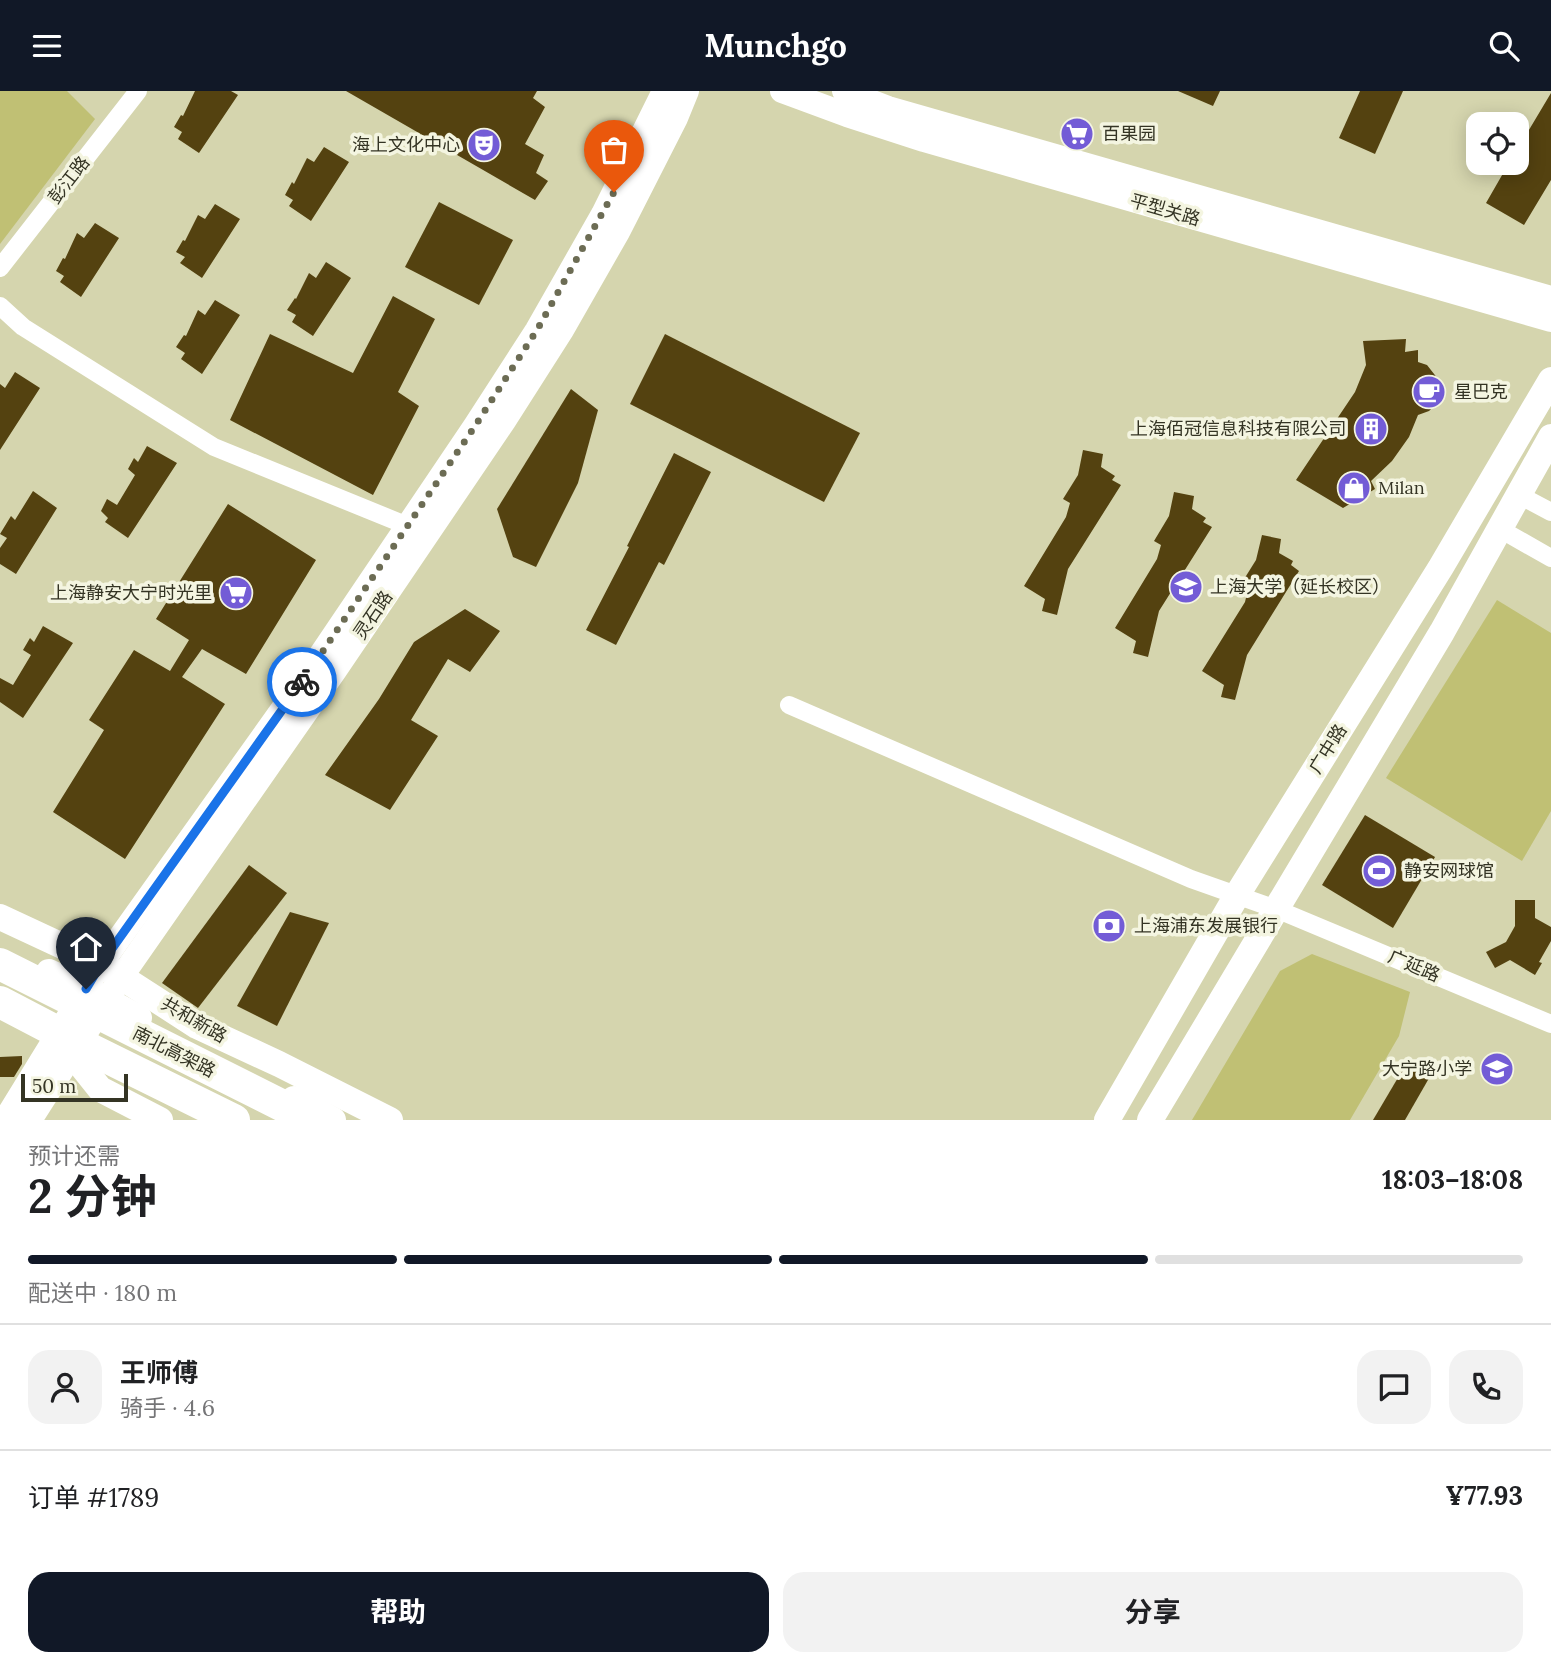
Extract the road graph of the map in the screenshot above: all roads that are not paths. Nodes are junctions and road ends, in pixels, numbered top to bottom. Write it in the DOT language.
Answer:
graph roads {
  1 [pos="138,91"];
  2 [pos="664,91"];
  3 [pos="687,91"];
  4 [pos="782,91"];
  5 [pos="844,91"];
  6 [pos="0,268"];
  7 [pos="1551,298"];
  8 [pos="0,306"];
  9 [pos="1551,320"];
  10 [pos="1551,380"];
  11 [pos="1551,437"];
  12 [pos="1519,495"];
  13 [pos="1551,512"];
  14 [pos="408,526"];
  15 [pos="1500,529"];
  16 [pos="1551,558"];
  17 [pos="789,705"];
  18 [pos="1237,895"];
  19 [pos="1276,909"];
  20 [pos="0,917"];
  21 [pos="0,950"];
  22 [pos="0,964"];
  23 [pos="111,970"];
  24 [pos="96,994"];
  25 [pos="0,1002"];
  26 [pos="0,1009"];
  27 [pos="1551,1024"];
  28 [pos="62,1048"];
  29 [pos="267,1059"];
  30 [pos="311,1115"];
  31 [pos="5,1120"];
  32 [pos="30,1120"];
  33 [pos="160,1120"];
  34 [pos="192,1120"];
  35 [pos="224,1120"];
  36 [pos="234,1120"];
  37 [pos="390,1120"];
  38 [pos="1107,1120"];
  39 [pos="1150,1120"];
  1 -- 6 [label="street, 彭江路"];
  2 -- 14 [label="main road, 灵石路"];
  3 -- 23 [label="main road, 灵石路"];
  4 -- 9 [label="main road, 平型关路"];
  5 -- 7 [label="main road, 平型关路"];
  8 -- 14 [label="street"];
  10 -- 18 [label="main road, 广中路"];
  11 -- 12 [label="main road"];
  12 -- 13 [label="street"];
  12 -- 15 [label="main road"];
  14 -- 23 [label="main road, 灵石路"];
  15 -- 16 [label="street"];
  15 -- 19 [label="main road"];
  17 -- 18 [label="street, 广延路"];
  18 -- 19 [label="street, 广延路"];
  18 -- 38 [label="main road, 广中路"];
  19 -- 27 [label="street, 广延路"];
  19 -- 39 [label="main road"];
  20 -- 23 [label="main road, 共和新路"];
  21 -- 24 [label="main road, 共和新路"];
  22 -- 30 [label="highway, 南北高架路"];
  23 -- 24 [label="main road, 灵石路"];
  23 -- 29 [label="main road, 共和新路"];
  24 -- 28 [label="main road, 灵石路"];
  24 -- 30 [label="main road, 共和新路"];
  25 -- 36 [label="highway, 南北高架路"];
  26 -- 28 [label="main road"];
  26 -- 34 [label="highway"];
  28 -- 31 [label="main road, 灵石路"];
  28 -- 32 [label="main road, 灵石路"];
  28 -- 33 [label="main road"];
  28 -- 35 [label="main road"];
  29 -- 30 [label="main road"];
  29 -- 37 [label="main road, 共和新路"];
}
